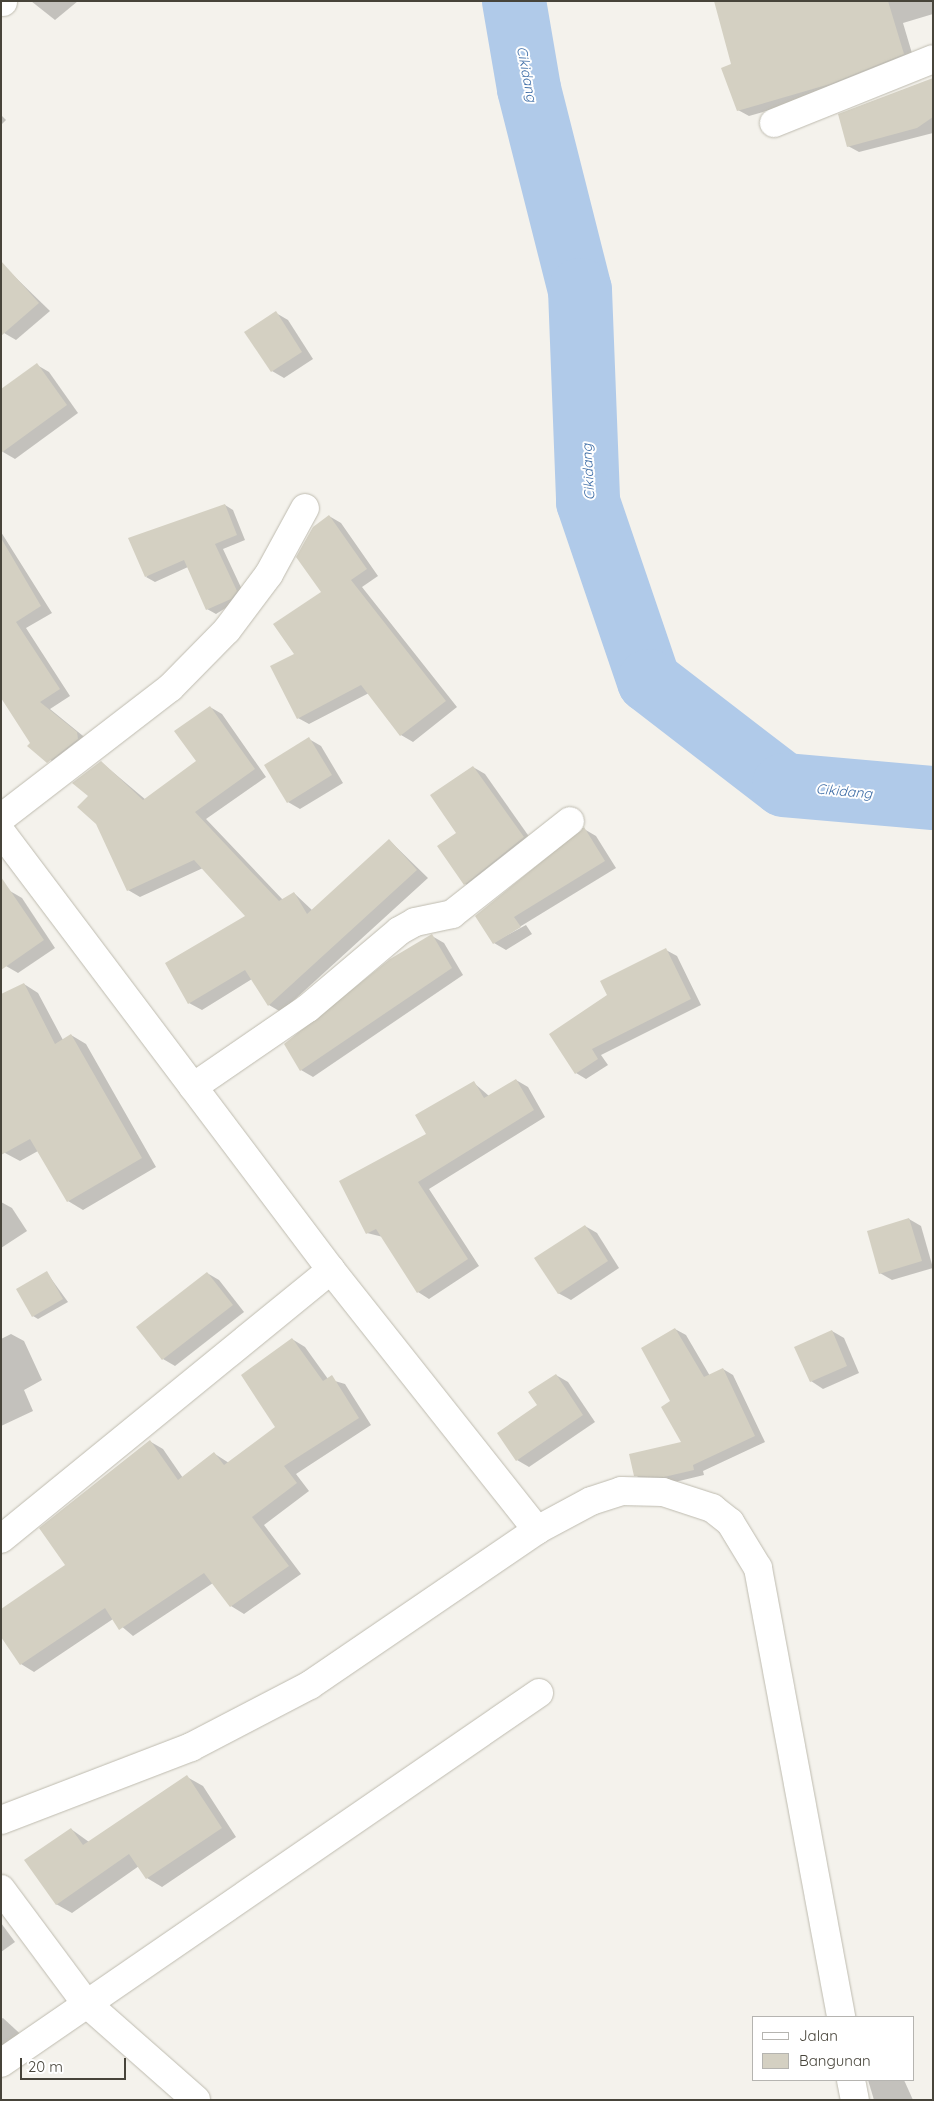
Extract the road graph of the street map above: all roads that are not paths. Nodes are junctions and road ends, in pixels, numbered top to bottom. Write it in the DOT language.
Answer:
graph roads {
  1 [pos="933,59"];
  2 [pos="774,123"];
  3 [pos="305,508"];
  4 [pos="1,818"];
  5 [pos="570,821"];
  6 [pos="1,832"];
  7 [pos="193,1087"];
  8 [pos="331,1270"];
  9 [pos="538,1530"];
  10 [pos="1,1539"];
  11 [pos="538,1693"];
  12 [pos="1,1820"];
  13 [pos="1,1889"];
  14 [pos="85,2002"];
  15 [pos="841,2016"];
  16 [pos="1,2063"];
  17 [pos="852,2081"];
  18 [pos="196,2100"];
  19 [pos="855,2100"];
  1 -- 2 [label="street"];
  3 -- 4 [label="street"];
  5 -- 7 [label="street"];
  6 -- 7 [label="street"];
  7 -- 8 [label="street"];
  8 -- 9 [label="street"];
  8 -- 10 [label="street"];
  9 -- 12 [label="street"];
  9 -- 15 [label="street"];
  11 -- 14 [label="street"];
  13 -- 14 [label="street"];
  14 -- 16 [label="street"];
  14 -- 18 [label="street"];
  17 -- 19 [label="street"];
}
